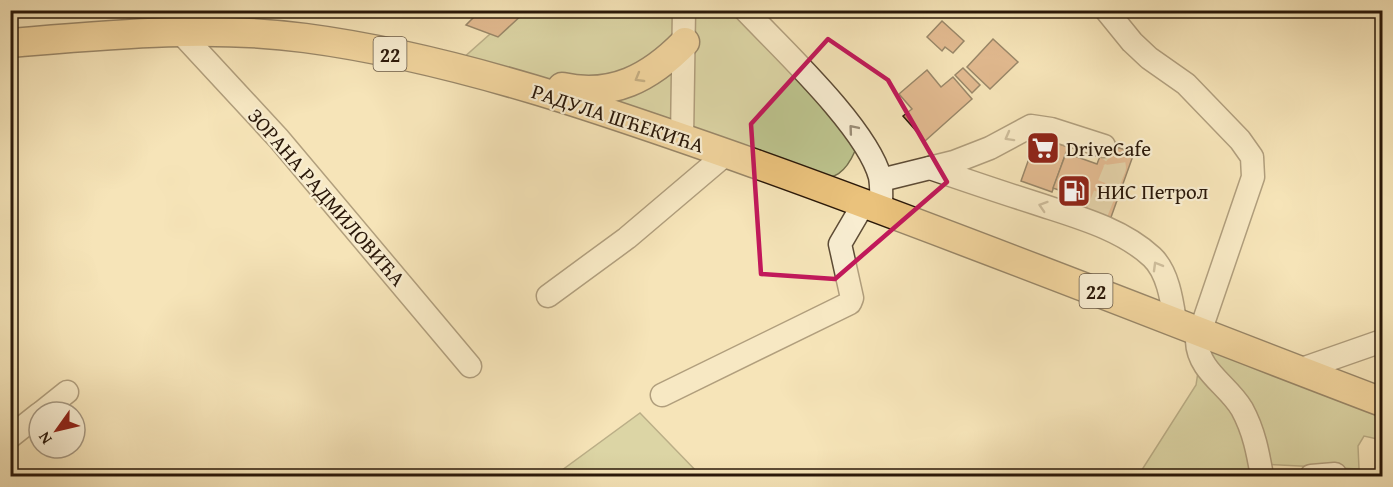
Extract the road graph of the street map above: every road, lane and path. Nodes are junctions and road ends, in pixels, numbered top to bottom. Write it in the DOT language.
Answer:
graph roads {
  1 [pos="684,10"];
  2 [pos="745,10"];
  3 [pos="1106,10"];
  4 [pos="180,32"];
  5 [pos="685,42"];
  6 [pos="10,43"];
  7 [pos="499,79"];
  8 [pos="682,138"];
  9 [pos="1104,146"];
  10 [pos="726,154"];
  11 [pos="930,168"];
  12 [pos="881,180"];
  13 [pos="872,206"];
  14 [pos="548,296"];
  15 [pos="1187,326"];
  16 [pos="1383,341"];
  17 [pos="470,366"];
  18 [pos="1299,370"];
  19 [pos="67,392"];
  20 [pos="662,395"];
  21 [pos="57,400"];
  22 [pos="1383,402"];
  23 [pos="27,423"];
  24 [pos="10,437"];
  25 [pos="1262,477"];
  26 [pos="1311,477"];
  27 [pos="1335,477"];
  1 -- 5 [label="street"];
  12 -- 2 [label="street, one-way"];
  3 -- 15 [label="street"];
  4 -- 6 [label="main road, РАДУЛА ШЋЕКИЋА / 22"];
  4 -- 7 [label="main road, РАДУЛА ШЋЕКИЋА / 22"];
  4 -- 17 [label="street, ЗОРАНА РАДМИЛОВИЋА"];
  5 -- 7 [label="main road, one-way"];
  5 -- 8 [label="street"];
  7 -- 8 [label="main road, РАДУЛА ШЋЕКИЋА / 22"];
  8 -- 10 [label="main road, РАДУЛА ШЋЕКИЋА / 22"];
  9 -- 11 [label="street, one-way"];
  10 -- 13 [label="main road, РАДУЛА ШЋЕКИЋА / 22"];
  10 -- 14 [label="street"];
  11 -- 12 [label="street"];
  15 -- 11 [label="street, one-way"];
  12 -- 13 [label="street"];
  13 -- 15 [label="main road, РАДУЛА ШЋЕКИЋА / 22"];
  13 -- 20 [label="street"];
  15 -- 18 [label="main road, РАДУЛА ШЋЕКИЋА / 22"];
  15 -- 25 [label="street"];
  16 -- 18 [label="street"];
  18 -- 22 [label="main road, РАДУЛА ШЋЕКИЋА / 22"];
  19 -- 21 [label="street"];
  23 -- 24 [label="street"];
  26 -- 27 [label="street"];
}
